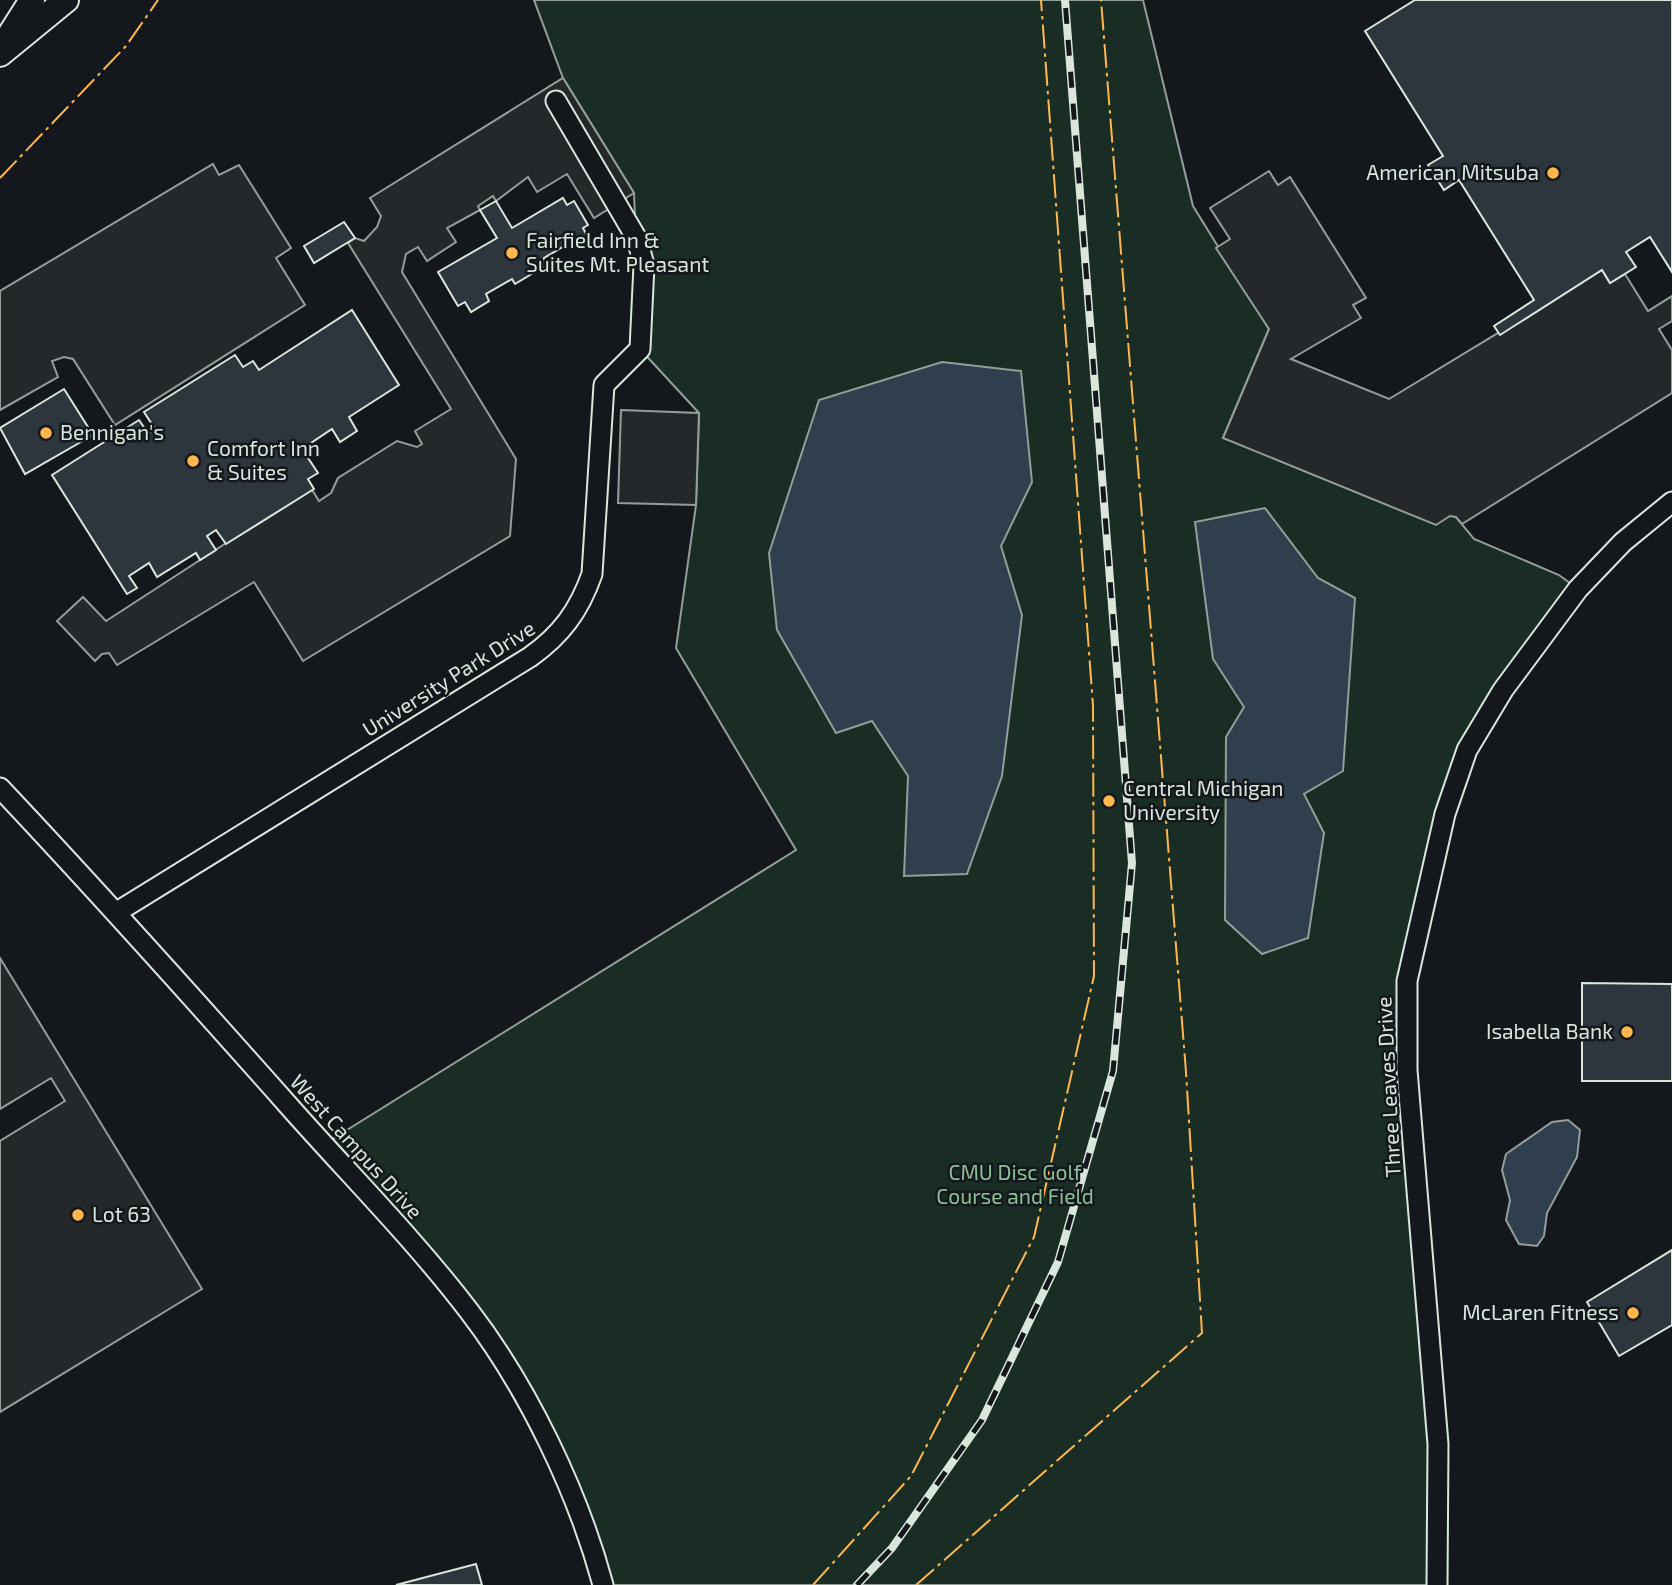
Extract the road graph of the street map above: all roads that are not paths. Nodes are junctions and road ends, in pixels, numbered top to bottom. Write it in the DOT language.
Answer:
graph roads {
  1 [pos="32,0"];
  2 [pos="66,0"];
  3 [pos="0,52"];
  4 [pos="555,100"];
  5 [pos="1672,502"];
  6 [pos="0,788"];
  7 [pos="117,912"];
  8 [pos="603,1585"];
  9 [pos="1437,1585"];
  1 -- 3 [label="main road"];
  2 -- 3 [label="main road"];
  4 -- 7 [label="street, University Park Drive"];
  5 -- 9 [label="street, Three Leaves Drive"];
  6 -- 7 [label="street, West Campus Drive"];
  7 -- 8 [label="street, West Campus Drive"];
}
